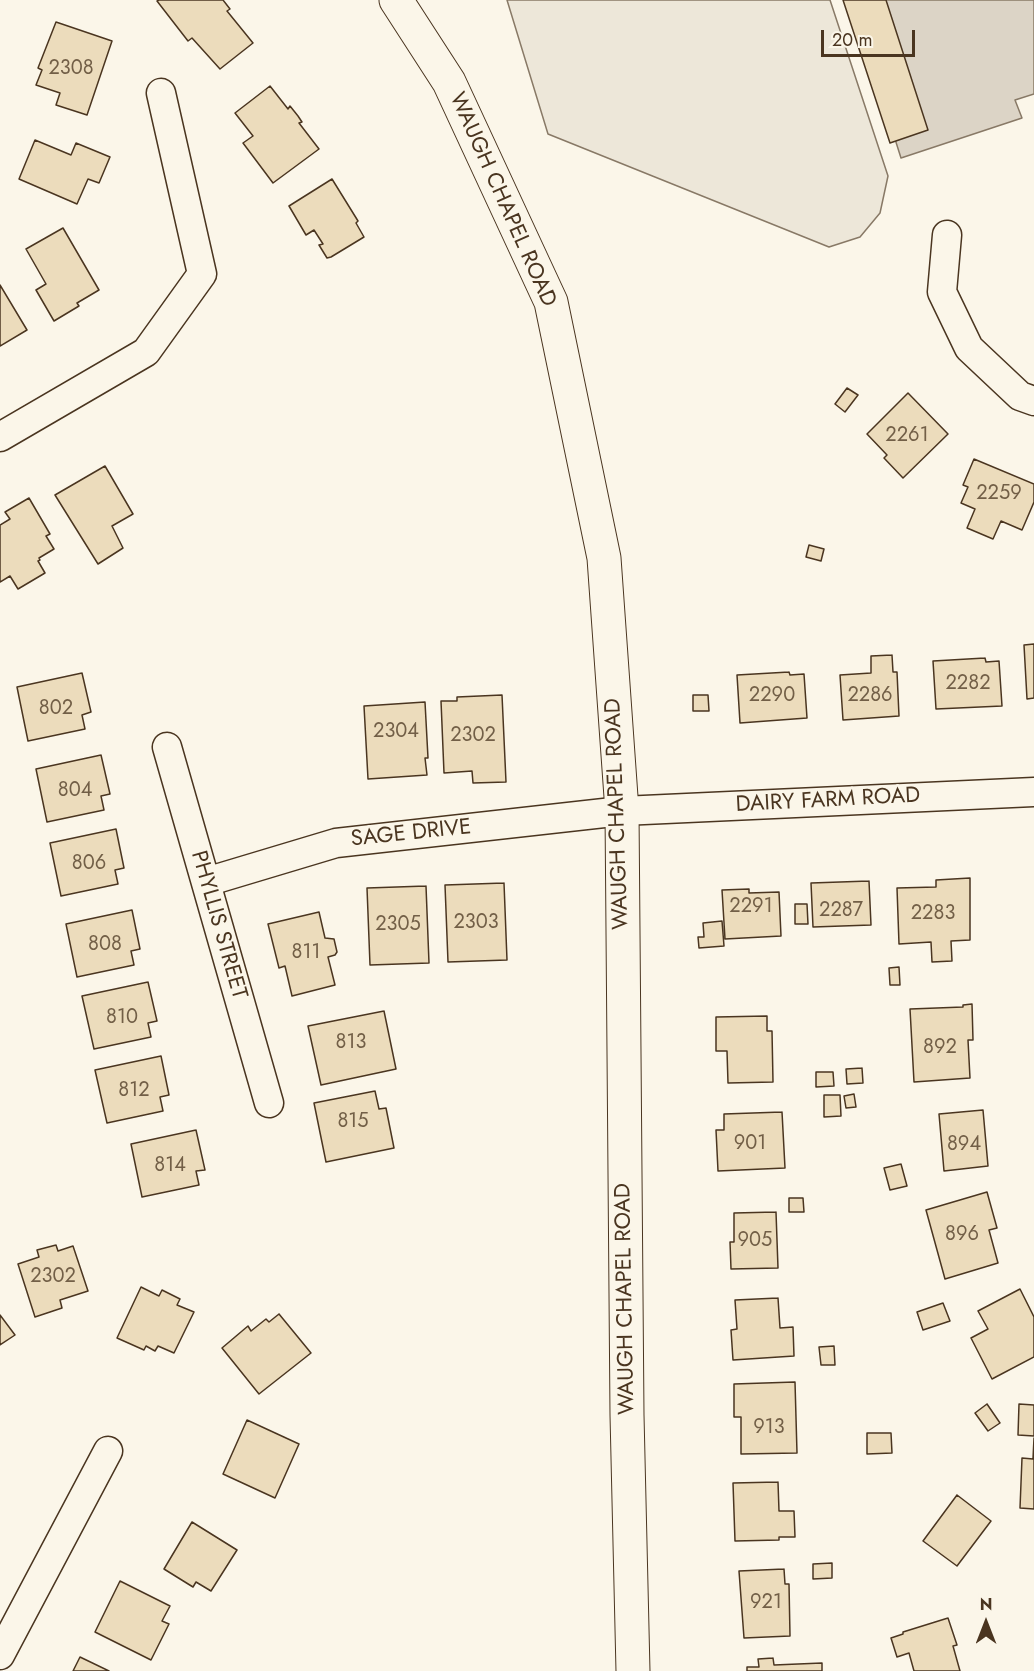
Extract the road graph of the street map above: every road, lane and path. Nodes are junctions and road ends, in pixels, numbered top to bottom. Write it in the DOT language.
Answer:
graph roads {
  1 [pos="396,0"];
  2 [pos="161,93"];
  3 [pos="947,234"];
  4 [pos="1034,401"];
  5 [pos="0,437"];
  6 [pos="167,747"];
  7 [pos="1034,792"];
  8 [pos="622,811"];
  9 [pos="206,882"];
  10 [pos="269,1103"];
  11 [pos="108,1451"];
  12 [pos="0,1655"];
  13 [pos="633,1671"];
  1 -- 8 [label="main road, WAUGH CHAPEL ROAD"];
  2 -- 5 [label="street"];
  3 -- 4 [label="street"];
  6 -- 9 [label="street, PHYLLIS STREET"];
  7 -- 8 [label="street, DAIRY FARM ROAD"];
  8 -- 9 [label="street, SAGE DRIVE"];
  8 -- 13 [label="main road, WAUGH CHAPEL ROAD"];
  9 -- 10 [label="street, PHYLLIS STREET"];
  11 -- 12 [label="street"];
}
